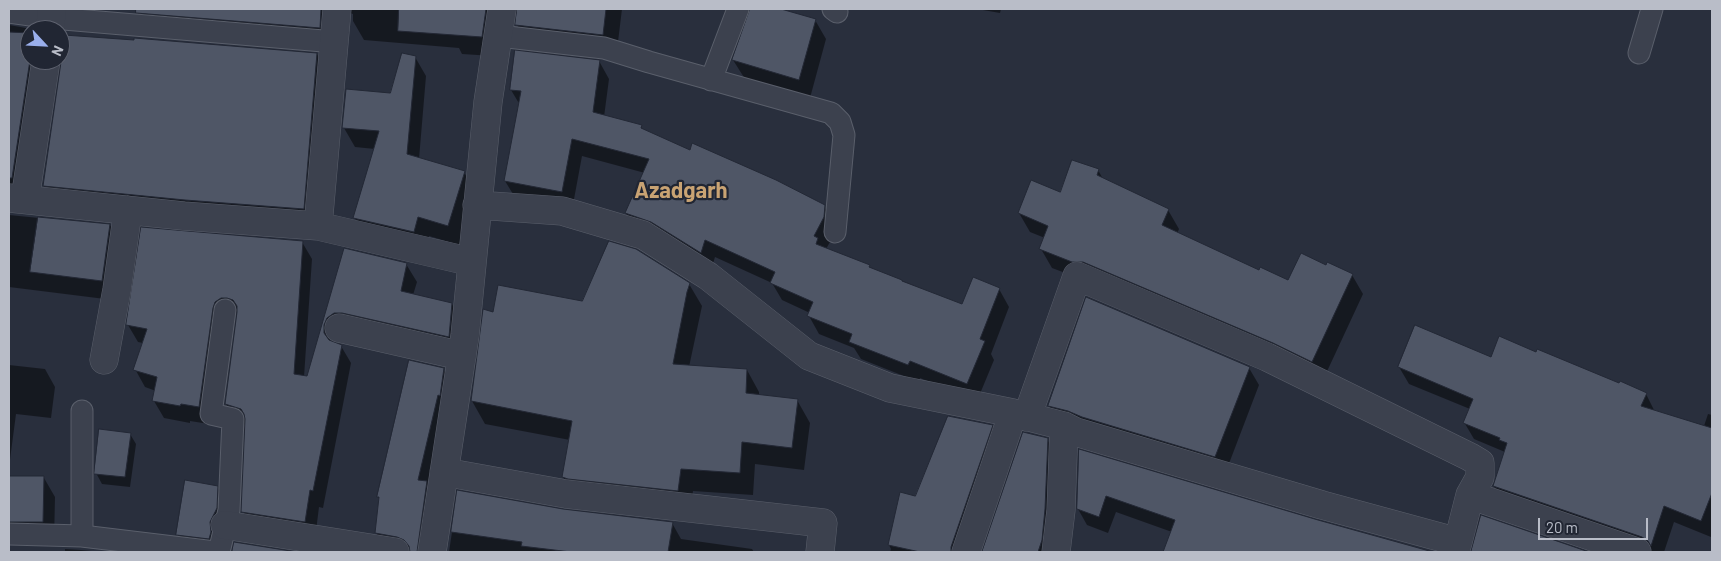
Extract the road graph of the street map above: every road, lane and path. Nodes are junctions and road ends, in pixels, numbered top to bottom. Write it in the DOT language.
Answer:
graph roads {
  1 [pos="337,9"];
  2 [pos="502,9"];
  3 [pos="738,9"];
  4 [pos="1652,9"];
  5 [pos="9,12"];
  6 [pos="51,19"];
  7 [pos="499,36"];
  8 [pos="334,42"];
  9 [pos="1639,53"];
  10 [pos="44,70"];
  11 [pos="710,80"];
  12 [pos="17,199"];
  13 [pos="477,205"];
  14 [pos="128,210"];
  15 [pos="318,226"];
  16 [pos="835,232"];
  17 [pos="472,262"];
  18 [pos="224,310"];
  19 [pos="339,328"];
  20 [pos="462,356"];
  21 [pos="104,360"];
  22 [pos="82,411"];
  23 [pos="1020,415"];
  24 [pos="1064,426"];
  25 [pos="444,472"];
  26 [pos="1470,495"];
  27 [pos="225,525"];
  28 [pos="9,534"];
  29 [pos="82,536"];
  30 [pos="1457,547"];
  31 [pos="217,552"];
  32 [pos="395,552"];
  33 [pos="432,552"];
  34 [pos="820,552"];
  35 [pos="966,552"];
  36 [pos="1056,552"];
  37 [pos="1637,552"];
  1 -- 8 [label="street"];
  2 -- 7 [label="street"];
  3 -- 11 [label="lane"];
  4 -- 9 [label="lane"];
  5 -- 6 [label="lane"];
  6 -- 8 [label="lane"];
  7 -- 11 [label="lane"];
  7 -- 13 [label="street"];
  8 -- 15 [label="street"];
  10 -- 12 [label="street"];
  11 -- 16 [label="lane"];
  12 -- 14 [label="street"];
  13 -- 17 [label="street"];
  13 -- 23 [label="street"];
  14 -- 15 [label="street"];
  14 -- 21 [label="street"];
  15 -- 17 [label="street"];
  17 -- 20 [label="street"];
  18 -- 27 [label="lane"];
  19 -- 20 [label="street"];
  20 -- 25 [label="street"];
  22 -- 29 [label="lane"];
  23 -- 24 [label="street"];
  23 -- 26 [label="street"];
  23 -- 35 [label="street"];
  24 -- 30 [label="street"];
  24 -- 36 [label="street"];
  25 -- 33 [label="street"];
  25 -- 34 [label="street"];
  26 -- 30 [label="street"];
  26 -- 37 [label="street"];
  27 -- 31 [label="lane"];
  27 -- 32 [label="street"];
  28 -- 29 [label="lane"];
  29 -- 31 [label="lane"];
}
